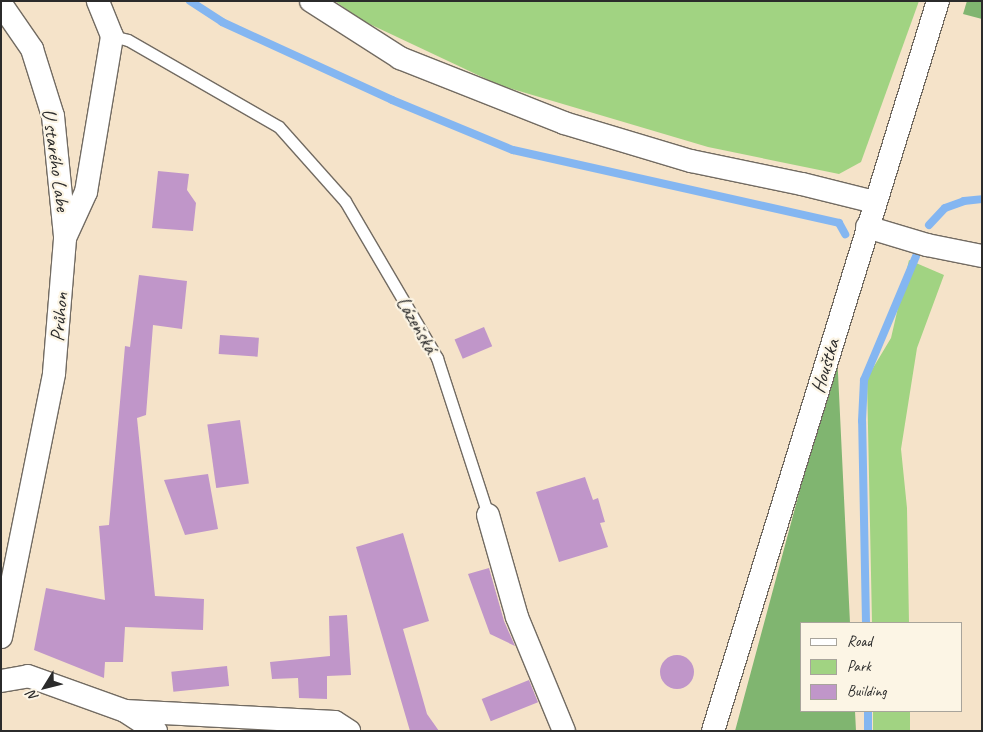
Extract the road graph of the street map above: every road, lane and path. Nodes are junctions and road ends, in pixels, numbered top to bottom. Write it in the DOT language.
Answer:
graph roads {
  1 [pos="98,1"];
  2 [pos="311,1"];
  3 [pos="938,1"];
  4 [pos="1,4"];
  5 [pos="112,36"];
  6 [pos="874,202"];
  7 [pos="867,227"];
  8 [pos="65,238"];
  9 [pos="982,256"];
  10 [pos="488,515"];
  11 [pos="1,637"];
  12 [pos="1,681"];
  13 [pos="125,711"];
  14 [pos="251,724"];
  15 [pos="156,731"];
  16 [pos="349,731"];
  17 [pos="564,731"];
  18 [pos="713,731"];
  1 -- 5 [label="street"];
  2 -- 6 [label="street"];
  3 -- 6 [label="street, Houštka"];
  4 -- 8 [label="street, U starého Labe"];
  5 -- 8 [label="street, Průhon"];
  5 -- 10 [label="lane, Lázeňská"];
  6 -- 7 [label="street, Houštka"];
  7 -- 9 [label="street"];
  7 -- 18 [label="street, Houštka"];
  8 -- 11 [label="street, Průhon"];
  10 -- 17 [label="street, Lázeňská"];
  12 -- 13 [label="street"];
  13 -- 14 [label="street"];
  13 -- 15 [label="street"];
  14 -- 16 [label="street"];
}
